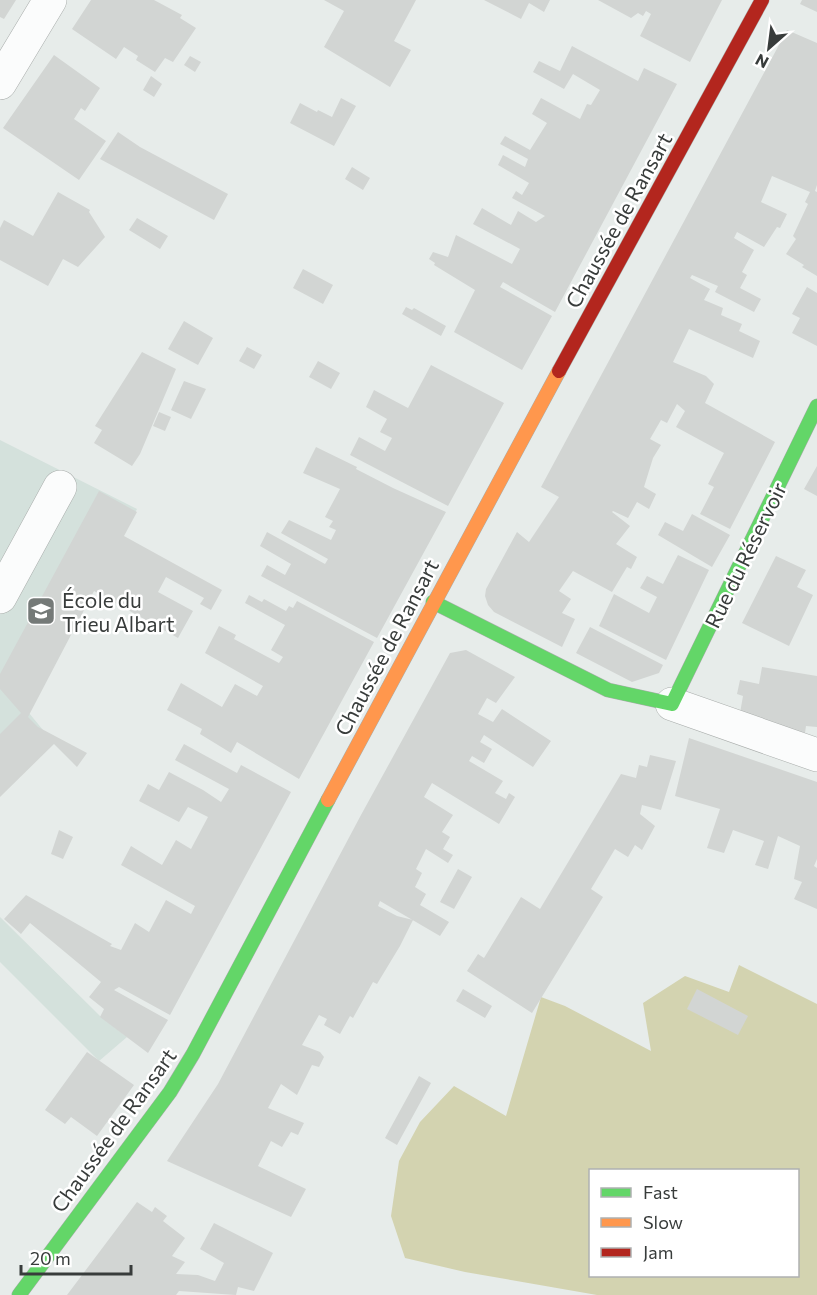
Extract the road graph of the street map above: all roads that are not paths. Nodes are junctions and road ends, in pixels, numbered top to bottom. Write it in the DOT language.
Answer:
graph roads {
  1 [pos="50,0"];
  2 [pos="762,0"];
  3 [pos="9,47"];
  4 [pos="0,83"];
  5 [pos="817,405"];
  6 [pos="60,487"];
  7 [pos="0,597"];
  8 [pos="433,602"];
  9 [pos="672,704"];
  10 [pos="817,755"];
  11 [pos="19,1295"];
  1 -- 3 [label="street"];
  2 -- 8 [label="main road, Chaussée de Ransart"];
  3 -- 4 [label="street"];
  5 -- 9 [label="main road, Rue du Réservoir"];
  6 -- 7 [label="street"];
  8 -- 9 [label="main road"];
  8 -- 11 [label="main road, Chaussée de Ransart"];
  9 -- 10 [label="street"];
}
